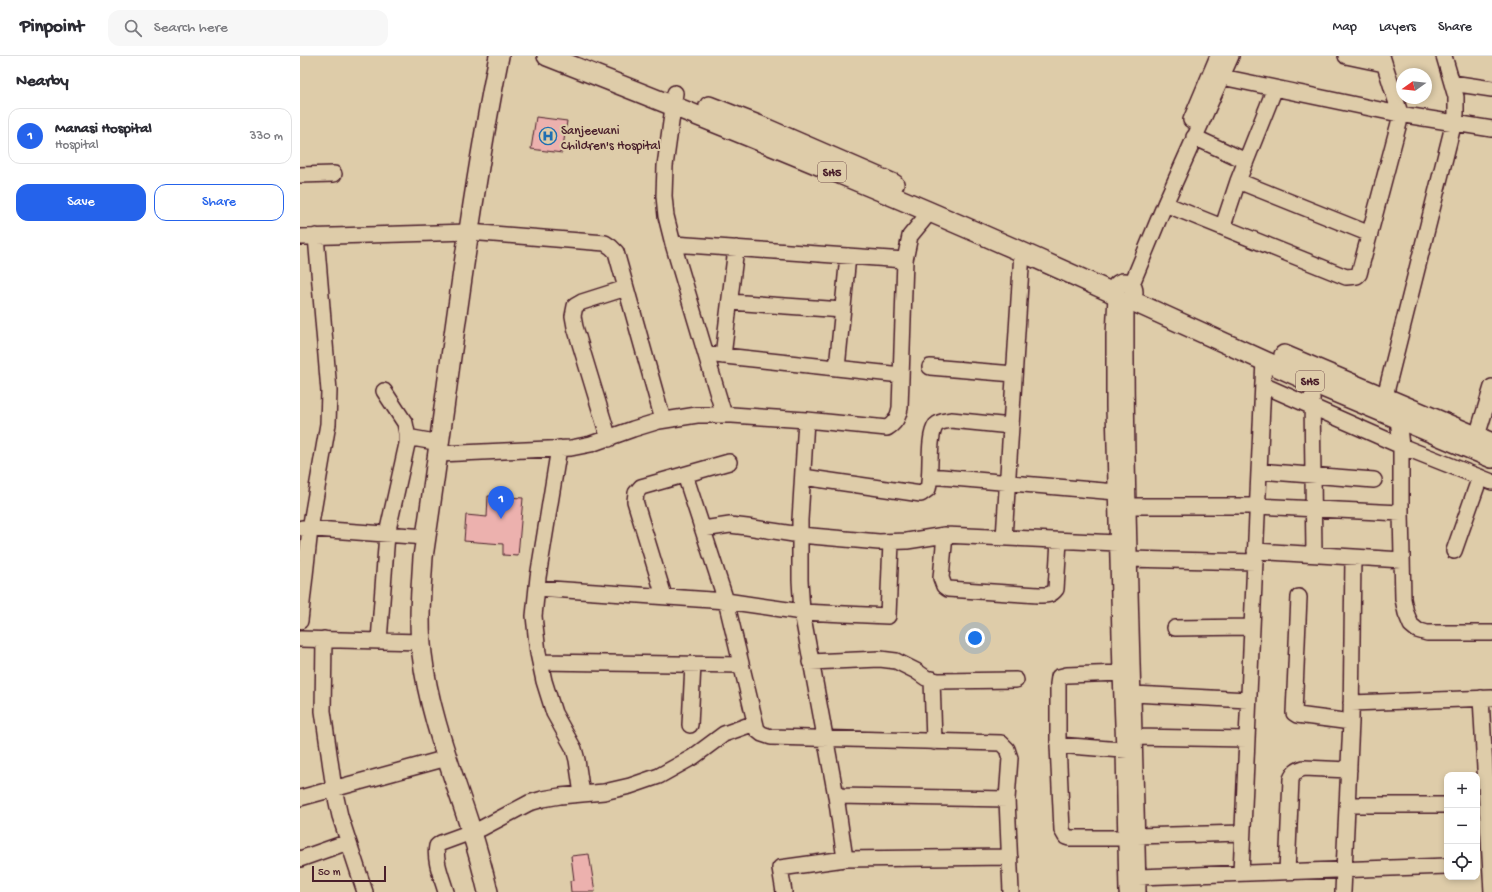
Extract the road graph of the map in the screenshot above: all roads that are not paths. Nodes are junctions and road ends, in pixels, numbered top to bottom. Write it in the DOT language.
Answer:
graph roads {
  1 [pos="499,56"];
  2 [pos="547,56"];
  3 [pos="581,56"];
  4 [pos="1218,56"];
  5 [pos="1231,56"];
  6 [pos="1346,56"];
  7 [pos="1444,56"];
  8 [pos="1383,60"];
  9 [pos="1222,77"];
  10 [pos="1452,84"];
  11 [pos="1275,88"];
  12 [pos="1492,89"];
  13 [pos="674,99"];
  14 [pos="1399,114"];
  15 [pos="1454,122"];
  16 [pos="1492,129"];
  17 [pos="1194,137"];
  18 [pos="1246,161"];
  19 [pos="334,174"];
  20 [pos="300,175"];
  21 [pos="1238,181"];
  22 [pos="1165,204"];
  23 [pos="929,213"];
  24 [pos="1223,226"];
  25 [pos="470,232"];
  26 [pos="1370,234"];
  27 [pos="316,236"];
  28 [pos="300,237"];
  29 [pos="673,244"];
  30 [pos="736,248"];
  31 [pos="1022,252"];
  32 [pos="848,256"];
  33 [pos="905,260"];
  34 [pos="626,288"];
  35 [pos="1124,292"];
  36 [pos="730,302"];
  37 [pos="843,310"];
  38 [pos="706,354"];
  39 [pos="723,356"];
  40 [pos="1264,360"];
  41 [pos="930,367"];
  42 [pos="838,368"];
  43 [pos="1014,374"];
  44 [pos="901,375"];
  45 [pos="1311,382"];
  46 [pos="1263,385"];
  47 [pos="1492,387"];
  48 [pos="384,391"];
  49 [pos="1312,406"];
  50 [pos="1388,409"];
  51 [pos="724,415"];
  52 [pos="663,420"];
  53 [pos="806,420"];
  54 [pos="1011,426"];
  55 [pos="407,437"];
  56 [pos="609,439"];
  57 [pos="1484,440"];
  58 [pos="1400,446"];
  59 [pos="559,448"];
  60 [pos="440,449"];
  61 [pos="1492,458"];
  62 [pos="729,462"];
  63 [pos="1259,471"];
  64 [pos="685,474"];
  65 [pos="1313,475"];
  66 [pos="930,476"];
  67 [pos="803,477"];
  68 [pos="1486,479"];
  69 [pos="1374,480"];
  70 [pos="1007,483"];
  71 [pos="1116,492"];
  72 [pos="1128,506"];
  73 [pos="1257,506"];
  74 [pos="1313,510"];
  75 [pos="1401,513"];
  76 [pos="305,529"];
  77 [pos="703,529"];
  78 [pos="387,534"];
  79 [pos="800,535"];
  80 [pos="946,535"];
  81 [pos="426,537"];
  82 [pos="1004,538"];
  83 [pos="1059,541"];
  84 [pos="891,542"];
  85 [pos="1117,543"];
  86 [pos="1454,551"];
  87 [pos="1314,554"];
  88 [pos="1255,556"];
  89 [pos="1353,557"];
  90 [pos="1128,559"];
  91 [pos="1402,560"];
  92 [pos="537,588"];
  93 [pos="664,596"];
  94 [pos="1299,597"];
  95 [pos="726,601"];
  96 [pos="802,612"];
  97 [pos="300,621"];
  98 [pos="1252,626"];
  99 [pos="1174,628"];
  100 [pos="1492,633"];
  101 [pos="300,639"];
  102 [pos="324,639"];
  103 [pos="379,641"];
  104 [pos="421,642"];
  105 [pos="540,662"];
  106 [pos="810,662"];
  107 [pos="693,664"];
  108 [pos="741,665"];
  109 [pos="1121,672"];
  110 [pos="932,679"];
  111 [pos="1016,680"];
  112 [pos="1134,694"];
  113 [pos="1486,698"];
  114 [pos="1248,700"];
  115 [pos="1351,703"];
  116 [pos="1351,722"];
  117 [pos="755,723"];
  118 [pos="690,725"];
  119 [pos="825,738"];
  120 [pos="1247,739"];
  121 [pos="934,742"];
  122 [pos="1058,745"];
  123 [pos="1132,746"];
  124 [pos="447,758"];
  125 [pos="1488,768"];
  126 [pos="1349,770"];
  127 [pos="334,789"];
  128 [pos="582,794"];
  129 [pos="836,796"];
  130 [pos="300,798"];
  131 [pos="1007,800"];
  132 [pos="1347,805"];
  133 [pos="1444,805"];
  134 [pos="1482,805"];
  135 [pos="1490,829"];
  136 [pos="472,831"];
  137 [pos="1242,833"];
  138 [pos="1131,837"];
  139 [pos="348,842"];
  140 [pos="1010,857"];
  141 [pos="300,859"];
  142 [pos="845,859"];
  143 [pos="1484,864"];
  144 [pos="1444,866"];
  145 [pos="1344,870"];
  146 [pos="1287,872"];
  147 [pos="1240,873"];
  148 [pos="1138,885"];
  149 [pos="365,892"];
  150 [pos="446,892"];
  151 [pos="488,892"];
  152 [pos="784,892"];
  153 [pos="1011,892"];
  154 [pos="1127,892"];
  155 [pos="1343,892"];
  156 [pos="1492,892"];
  1 -- 25 [label="main road"];
  2 -- 13 [label="main road, SH5"];
  3 -- 13 [label="main road, SH5"];
  4 -- 35 [label="street"];
  5 -- 9 [label="street"];
  6 -- 8 [label="street"];
  7 -- 10 [label="street"];
  8 -- 14 [label="street"];
  9 -- 11 [label="street"];
  9 -- 17 [label="street"];
  10 -- 12 [label="street"];
  10 -- 15 [label="street"];
  11 -- 14 [label="street"];
  11 -- 18 [label="street"];
  13 -- 23 [label="main road, SH5"];
  13 -- 29 [label="street"];
  13 -- 35 [label="main road, SH5"];
  14 -- 15 [label="street"];
  14 -- 26 [label="street"];
  15 -- 16 [label="street"];
  15 -- 50 [label="street"];
  17 -- 18 [label="street"];
  17 -- 22 [label="street"];
  18 -- 21 [label="street"];
  19 -- 20 [label="street"];
  21 -- 24 [label="street"];
  21 -- 26 [label="street"];
  22 -- 24 [label="street"];
  22 -- 35 [label="street"];
  23 -- 31 [label="main road, SH5"];
  23 -- 33 [label="street"];
  24 -- 26 [label="street"];
  25 -- 27 [label="street"];
  25 -- 34 [label="street"];
  25 -- 60 [label="main road"];
  27 -- 28 [label="street"];
  27 -- 76 [label="street"];
  29 -- 30 [label="street"];
  29 -- 38 [label="street"];
  30 -- 32 [label="street"];
  30 -- 36 [label="street"];
  31 -- 35 [label="main road, SH5"];
  31 -- 43 [label="street"];
  32 -- 33 [label="street"];
  32 -- 37 [label="street"];
  33 -- 44 [label="street"];
  34 -- 52 [label="street"];
  34 -- 56 [label="street"];
  35 -- 40 [label="main road, SH5"];
  35 -- 50 [label="main road, SH5"];
  35 -- 71 [label="street"];
  35 -- 72 [label="street"];
  36 -- 37 [label="street"];
  36 -- 39 [label="street"];
  37 -- 42 [label="street"];
  38 -- 39 [label="street"];
  38 -- 51 [label="street"];
  39 -- 42 [label="street"];
  40 -- 45 [label="main road, SH5"];
  40 -- 46 [label="street"];
  41 -- 43 [label="street"];
  42 -- 44 [label="street"];
  43 -- 54 [label="street"];
  44 -- 53 [label="street"];
  45 -- 49 [label="street"];
  45 -- 50 [label="main road, SH5"];
  46 -- 49 [label="street"];
  46 -- 63 [label="street"];
  47 -- 57 [label="street"];
  48 -- 55 [label="street"];
  49 -- 58 [label="street"];
  49 -- 65 [label="street"];
  50 -- 57 [label="main road, SH5"];
  50 -- 58 [label="street"];
  50 -- 61 [label="main road, SH5"];
  51 -- 52 [label="street"];
  51 -- 53 [label="street"];
  52 -- 56 [label="street"];
  53 -- 67 [label="street"];
  54 -- 66 [label="street"];
  54 -- 70 [label="street"];
  55 -- 60 [label="street"];
  55 -- 78 [label="street"];
  56 -- 59 [label="street"];
  58 -- 68 [label="street"];
  58 -- 75 [label="street"];
  59 -- 60 [label="street"];
  59 -- 92 [label="street"];
  60 -- 81 [label="main road"];
  62 -- 64 [label="street"];
  63 -- 65 [label="street"];
  63 -- 73 [label="street"];
  64 -- 77 [label="street"];
  64 -- 93 [label="street"];
  65 -- 69 [label="street"];
  65 -- 74 [label="street"];
  66 -- 67 [label="street"];
  66 -- 70 [label="street"];
  67 -- 79 [label="street"];
  68 -- 86 [label="street"];
  70 -- 71 [label="street"];
  70 -- 82 [label="street"];
  71 -- 85 [label="street"];
  72 -- 73 [label="street"];
  72 -- 90 [label="street"];
  73 -- 74 [label="street"];
  73 -- 88 [label="street"];
  74 -- 75 [label="street"];
  74 -- 87 [label="street"];
  75 -- 91 [label="street"];
  76 -- 78 [label="street"];
  76 -- 97 [label="street"];
  77 -- 79 [label="street"];
  77 -- 95 [label="street"];
  78 -- 81 [label="street"];
  78 -- 103 [label="street"];
  79 -- 84 [label="street"];
  79 -- 96 [label="street"];
  80 -- 82 [label="street"];
  80 -- 83 [label="street"];
  80 -- 84 [label="street"];
  81 -- 104 [label="main road"];
  82 -- 83 [label="street"];
  83 -- 85 [label="street"];
  84 -- 96 [label="street"];
  85 -- 109 [label="street"];
  87 -- 88 [label="street"];
  87 -- 89 [label="street"];
  88 -- 90 [label="street"];
  88 -- 98 [label="street"];
  89 -- 91 [label="street"];
  89 -- 115 [label="street"];
  90 -- 112 [label="street"];
  91 -- 100 [label="street"];
  92 -- 93 [label="street"];
  92 -- 105 [label="street"];
  93 -- 95 [label="street"];
  94 -- 116 [label="street"];
  95 -- 96 [label="street"];
  95 -- 108 [label="street"];
  96 -- 106 [label="street"];
  98 -- 99 [label="street"];
  98 -- 114 [label="street"];
  101 -- 102 [label="street"];
  102 -- 103 [label="street"];
  102 -- 127 [label="street"];
  103 -- 104 [label="street"];
  104 -- 124 [label="main road"];
  105 -- 107 [label="street"];
  105 -- 128 [label="street"];
  106 -- 110 [label="street"];
  106 -- 119 [label="street"];
  107 -- 108 [label="street"];
  107 -- 118 [label="street"];
  108 -- 117 [label="street"];
  109 -- 122 [label="street"];
  109 -- 123 [label="street"];
  110 -- 111 [label="street"];
  110 -- 121 [label="street"];
  112 -- 114 [label="street"];
  112 -- 123 [label="street"];
  113 -- 115 [label="street"];
  113 -- 125 [label="street"];
  114 -- 120 [label="street"];
  115 -- 116 [label="street"];
  116 -- 126 [label="street"];
  117 -- 119 [label="street"];
  117 -- 128 [label="street"];
  119 -- 121 [label="street"];
  119 -- 129 [label="street"];
  120 -- 123 [label="street"];
  120 -- 137 [label="street"];
  121 -- 131 [label="street"];
  122 -- 123 [label="street"];
  122 -- 138 [label="street"];
  123 -- 138 [label="street"];
  124 -- 127 [label="street"];
  124 -- 136 [label="main road"];
  125 -- 134 [label="street"];
  126 -- 132 [label="street"];
  126 -- 146 [label="street"];
  127 -- 130 [label="street"];
  127 -- 139 [label="street"];
  128 -- 136 [label="street"];
  129 -- 131 [label="street"];
  129 -- 142 [label="street"];
  131 -- 140 [label="street"];
  132 -- 133 [label="street"];
  132 -- 145 [label="street"];
  134 -- 135 [label="street"];
  135 -- 143 [label="street"];
  136 -- 150 [label="street"];
  136 -- 151 [label="main road"];
  137 -- 138 [label="street"];
  137 -- 147 [label="street"];
  138 -- 148 [label="street"];
  138 -- 154 [label="street"];
  139 -- 141 [label="street"];
  139 -- 149 [label="street"];
  140 -- 142 [label="street"];
  140 -- 153 [label="street"];
  142 -- 152 [label="street"];
  143 -- 156 [label="street"];
  144 -- 145 [label="street"];
  145 -- 146 [label="street"];
  145 -- 155 [label="street"];
  146 -- 147 [label="street"];
  147 -- 148 [label="street"];
}
